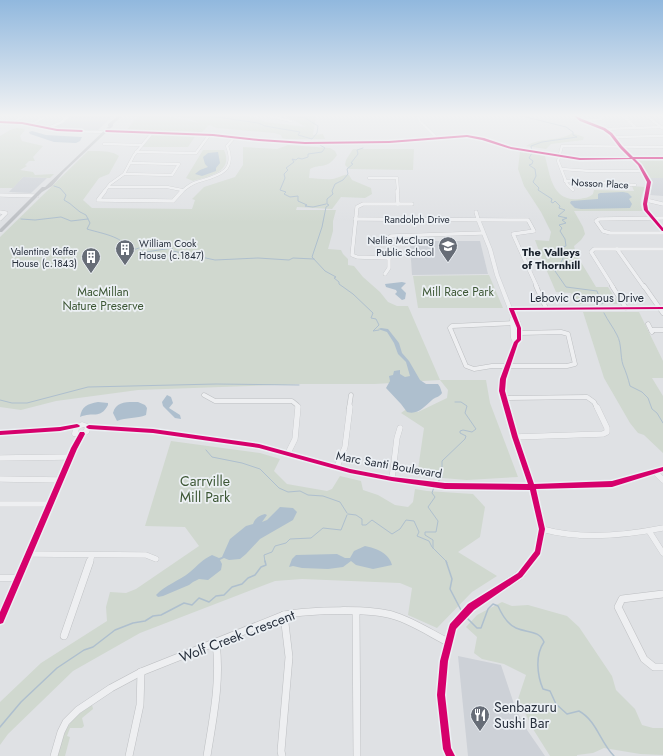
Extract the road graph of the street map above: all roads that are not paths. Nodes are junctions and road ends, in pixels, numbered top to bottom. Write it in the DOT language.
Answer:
graph roads {
  1 [pos="83,151"];
  2 [pos="198,151"];
  3 [pos="229,151"];
  4 [pos="532,151"];
  5 [pos="560,151"];
  6 [pos="625,151"];
  7 [pos="136,152"];
  8 [pos="559,156"];
  9 [pos="663,158"];
  10 [pos="633,159"];
  11 [pos="130,163"];
  12 [pos="562,169"];
  13 [pos="643,171"];
  14 [pos="124,174"];
  15 [pos="369,178"];
  16 [pos="565,181"];
  17 [pos="635,185"];
  18 [pos="108,187"];
  19 [pos="182,190"];
  20 [pos="573,190"];
  21 [pos="0,195"];
  22 [pos="37,196"];
  23 [pos="646,200"];
  24 [pos="398,204"];
  25 [pos="412,204"];
  26 [pos="663,204"];
  27 [pos="0,212"];
  28 [pos="476,212"];
  29 [pos="652,218"];
  30 [pos="663,218"];
  31 [pos="0,219"];
  32 [pos="355,219"];
  33 [pos="478,219"];
  34 [pos="0,231"];
  35 [pos="663,232"];
  36 [pos="483,233"];
  37 [pos="618,249"];
  38 [pos="663,249"];
  39 [pos="389,258"];
  40 [pos="385,274"];
  41 [pos="546,308"];
  42 [pos="626,308"];
  43 [pos="661,308"];
  44 [pos="511,309"];
  45 [pos="663,313"];
  46 [pos="513,317"];
  47 [pos="513,323"];
  48 [pos="648,324"];
  49 [pos="663,330"];
  50 [pos="520,333"];
  51 [pos="516,342"];
  52 [pos="507,366"];
  53 [pos="204,395"];
  54 [pos="351,395"];
  55 [pos="504,398"];
  56 [pos="89,427"];
  57 [pos="400,428"];
  58 [pos="110,430"];
  59 [pos="79,432"];
  60 [pos="0,433"];
  61 [pos="516,437"];
  62 [pos="288,453"];
  63 [pos="70,457"];
  64 [pos="0,458"];
  65 [pos="337,467"];
  66 [pos="663,469"];
  67 [pos="655,472"];
  68 [pos="0,479"];
  69 [pos="392,479"];
  70 [pos="60,480"];
  71 [pos="663,480"];
  72 [pos="532,487"];
  73 [pos="0,504"];
  74 [pos="50,504"];
  75 [pos="663,528"];
  76 [pos="542,529"];
  77 [pos="649,531"];
  78 [pos="663,553"];
  79 [pos="28,554"];
  80 [pos="92,555"];
  81 [pos="156,559"];
  82 [pos="0,578"];
  83 [pos="18,578"];
  84 [pos="663,594"];
  85 [pos="2,611"];
  86 [pos="356,612"];
  87 [pos="284,615"];
  88 [pos="0,620"];
  89 [pos="64,636"];
  90 [pos="448,642"];
  91 [pos="216,643"];
  92 [pos="663,666"];
  93 [pos="141,672"];
  94 [pos="448,754"];
  95 [pos="54,756"];
  96 [pos="129,756"];
  97 [pos="207,756"];
  98 [pos="282,756"];
  99 [pos="357,756"];
  1 -- 22 [label="main road"];
  2 -- 7 [label="street"];
  3 -- 19 [label="street"];
  4 -- 8 [label="street"];
  5 -- 8 [label="street"];
  6 -- 10 [label="street"];
  7 -- 11 [label="street"];
  8 -- 10 [label="street"];
  8 -- 12 [label="street"];
  9 -- 10 [label="street"];
  10 -- 13 [label="street"];
  11 -- 14 [label="street"];
  11 -- 14 [label="street"];
  12 -- 13 [label="street"];
  12 -- 16 [label="street"];
  13 -- 23 [label="street"];
  14 -- 18 [label="street"];
  15 -- 24 [label="street"];
  16 -- 17 [label="street, Nosson Place"];
  16 -- 20 [label="street"];
  18 -- 19 [label="street"];
  18 -- 19 [label="street"];
  21 -- 22 [label="street"];
  22 -- 34 [label="main road"];
  23 -- 26 [label="street"];
  23 -- 29 [label="street"];
  24 -- 25 [label="street"];
  24 -- 32 [label="street"];
  27 -- 31 [label="street"];
  28 -- 33 [label="street"];
  29 -- 30 [label="street"];
  29 -- 35 [label="street"];
  29 -- 35 [label="street"];
  32 -- 33 [label="street, Randolph Drive"];
  32 -- 39 [label="street"];
  33 -- 36 [label="street"];
  33 -- 41 [label="street, Randolph Drive"];
  36 -- 39 [label="street"];
  36 -- 44 [label="street"];
  37 -- 38 [label="street"];
  37 -- 42 [label="street"];
  37 -- 43 [label="street"];
  39 -- 40 [label="street"];
  41 -- 42 [label="street, Lebovic Campus Drive"];
  41 -- 44 [label="street, Lebovic Campus Drive"];
  42 -- 43 [label="street, Lebovic Campus Drive"];
  43 -- 45 [label="street"];
  44 -- 46 [label="street"];
  46 -- 47 [label="street"];
  46 -- 50 [label="street"];
  47 -- 51 [label="street"];
  47 -- 52 [label="street"];
  48 -- 49 [label="street"];
  50 -- 51 [label="street"];
  50 -- 52 [label="street"];
  51 -- 52 [label="street"];
  52 -- 55 [label="street"];
  53 -- 62 [label="street"];
  54 -- 65 [label="street"];
  55 -- 61 [label="street"];
  55 -- 61 [label="street"];
  56 -- 58 [label="street, Marc Santi Boulevard"];
  56 -- 59 [label="street"];
  56 -- 59 [label="street, Marc Santi Boulevard"];
  57 -- 69 [label="street"];
  58 -- 59 [label="street, Marc Santi Boulevard"];
  58 -- 62 [label="street, Marc Santi Boulevard"];
  59 -- 60 [label="street, Marc Santi Boulevard"];
  59 -- 63 [label="street"];
  61 -- 72 [label="street"];
  62 -- 65 [label="street, Marc Santi Boulevard"];
  63 -- 64 [label="street"];
  63 -- 70 [label="street"];
  65 -- 69 [label="street, Marc Santi Boulevard"];
  66 -- 67 [label="street, Marc Santi Boulevard"];
  67 -- 71 [label="street"];
  67 -- 72 [label="street, Marc Santi Boulevard"];
  68 -- 70 [label="street"];
  69 -- 72 [label="street, Marc Santi Boulevard"];
  70 -- 74 [label="street"];
  72 -- 76 [label="street"];
  73 -- 74 [label="street"];
  74 -- 79 [label="street"];
  75 -- 77 [label="street"];
  76 -- 77 [label="street"];
  76 -- 90 [label="street"];
  77 -- 78 [label="street"];
  79 -- 80 [label="street"];
  79 -- 83 [label="street"];
  80 -- 81 [label="street"];
  80 -- 89 [label="street"];
  82 -- 83 [label="street"];
  83 -- 85 [label="street"];
  84 -- 92 [label="street"];
  85 -- 88 [label="street"];
  86 -- 87 [label="street, Wolf Creek Crescent"];
  86 -- 90 [label="street, Wolf Creek Crescent"];
  86 -- 99 [label="street"];
  87 -- 91 [label="street, Wolf Creek Crescent"];
  87 -- 98 [label="street"];
  90 -- 94 [label="street"];
  91 -- 93 [label="street, Wolf Creek Crescent"];
  91 -- 97 [label="street"];
  93 -- 95 [label="street, Wolf Creek Crescent"];
  93 -- 96 [label="street"];
}
